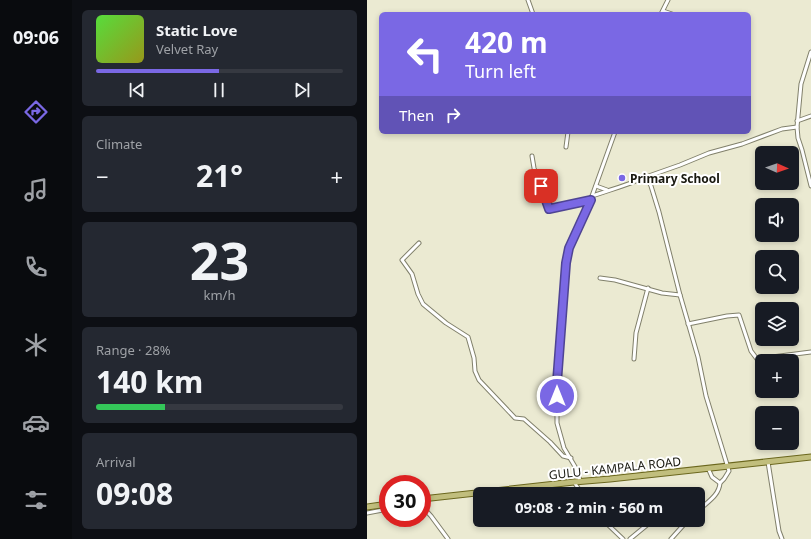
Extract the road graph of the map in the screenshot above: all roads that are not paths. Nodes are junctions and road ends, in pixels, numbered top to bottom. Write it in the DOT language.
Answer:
graph roads {
  1 [pos="528,0"];
  2 [pos="668,0"];
  3 [pos="532,12"];
  4 [pos="662,12"];
  5 [pos="811,52"];
  6 [pos="811,116"];
  7 [pos="797,121"];
  8 [pos="797,127"];
  9 [pos="569,134"];
  10 [pos="614,134"];
  11 [pos="566,147"];
  12 [pos="532,156"];
  13 [pos="643,178"];
  14 [pos="596,186"];
  15 [pos="811,186"];
  16 [pos="609,190"];
  17 [pos="592,198"];
  18 [pos="419,243"];
  19 [pos="600,278"];
  20 [pos="648,288"];
  21 [pos="679,295"];
  22 [pos="688,324"];
  23 [pos="811,352"];
  24 [pos="634,360"];
  25 [pos="811,457"];
  26 [pos="571,458"];
  27 [pos="768,462"];
  28 [pos="727,466"];
  29 [pos="708,468"];
  30 [pos="580,481"];
  31 [pos="574,482"];
  32 [pos="720,483"];
  33 [pos="577,487"];
  34 [pos="431,498"];
  35 [pos="379,505"];
  36 [pos="705,505"];
  37 [pos="367,507"];
  38 [pos="379,511"];
  39 [pos="367,513"];
  40 [pos="431,516"];
  41 [pos="610,527"];
  42 [pos="645,527"];
  43 [pos="682,527"];
  44 [pos="448,539"];
  45 [pos="623,539"];
  46 [pos="630,539"];
  47 [pos="671,539"];
  48 [pos="781,539"];
  1 -- 3 [label="street"];
  2 -- 4 [label="street"];
  5 -- 7 [label="street"];
  6 -- 7 [label="street"];
  7 -- 8 [label="street"];
  8 -- 13 [label="street"];
  8 -- 15 [label="street"];
  9 -- 11 [label="street"];
  10 -- 14 [label="street"];
  12 -- 17 [label="street"];
  13 -- 16 [label="street"];
  13 -- 21 [label="street"];
  14 -- 16 [label="street"];
  14 -- 17 [label="street"];
  16 -- 17 [label="street"];
  17 -- 26 [label="street"];
  18 -- 26 [label="street"];
  19 -- 20 [label="street"];
  20 -- 21 [label="street"];
  20 -- 24 [label="street"];
  21 -- 22 [label="street"];
  22 -- 23 [label="street"];
  22 -- 28 [label="street"];
  25 -- 27 [label="main road, GULU - KAMPALA ROAD"];
  26 -- 30 [label="street"];
  27 -- 28 [label="main road, GULU - KAMPALA ROAD"];
  27 -- 48 [label="street"];
  28 -- 29 [label="main road, GULU - KAMPALA ROAD"];
  28 -- 32 [label="street"];
  29 -- 30 [label="main road, GULU - KAMPALA ROAD"];
  29 -- 32 [label="street"];
  30 -- 31 [label="main road, GULU - KAMPALA ROAD"];
  31 -- 33 [label="street"];
  31 -- 34 [label="main road, GULU - KAMPALA ROAD"];
  32 -- 36 [label="street"];
  35 -- 37 [label="main road"];
  38 -- 39 [label="street"];
  40 -- 44 [label="street"];
  41 -- 45 [label="street"];
  42 -- 46 [label="street"];
  43 -- 47 [label="street"];
}
